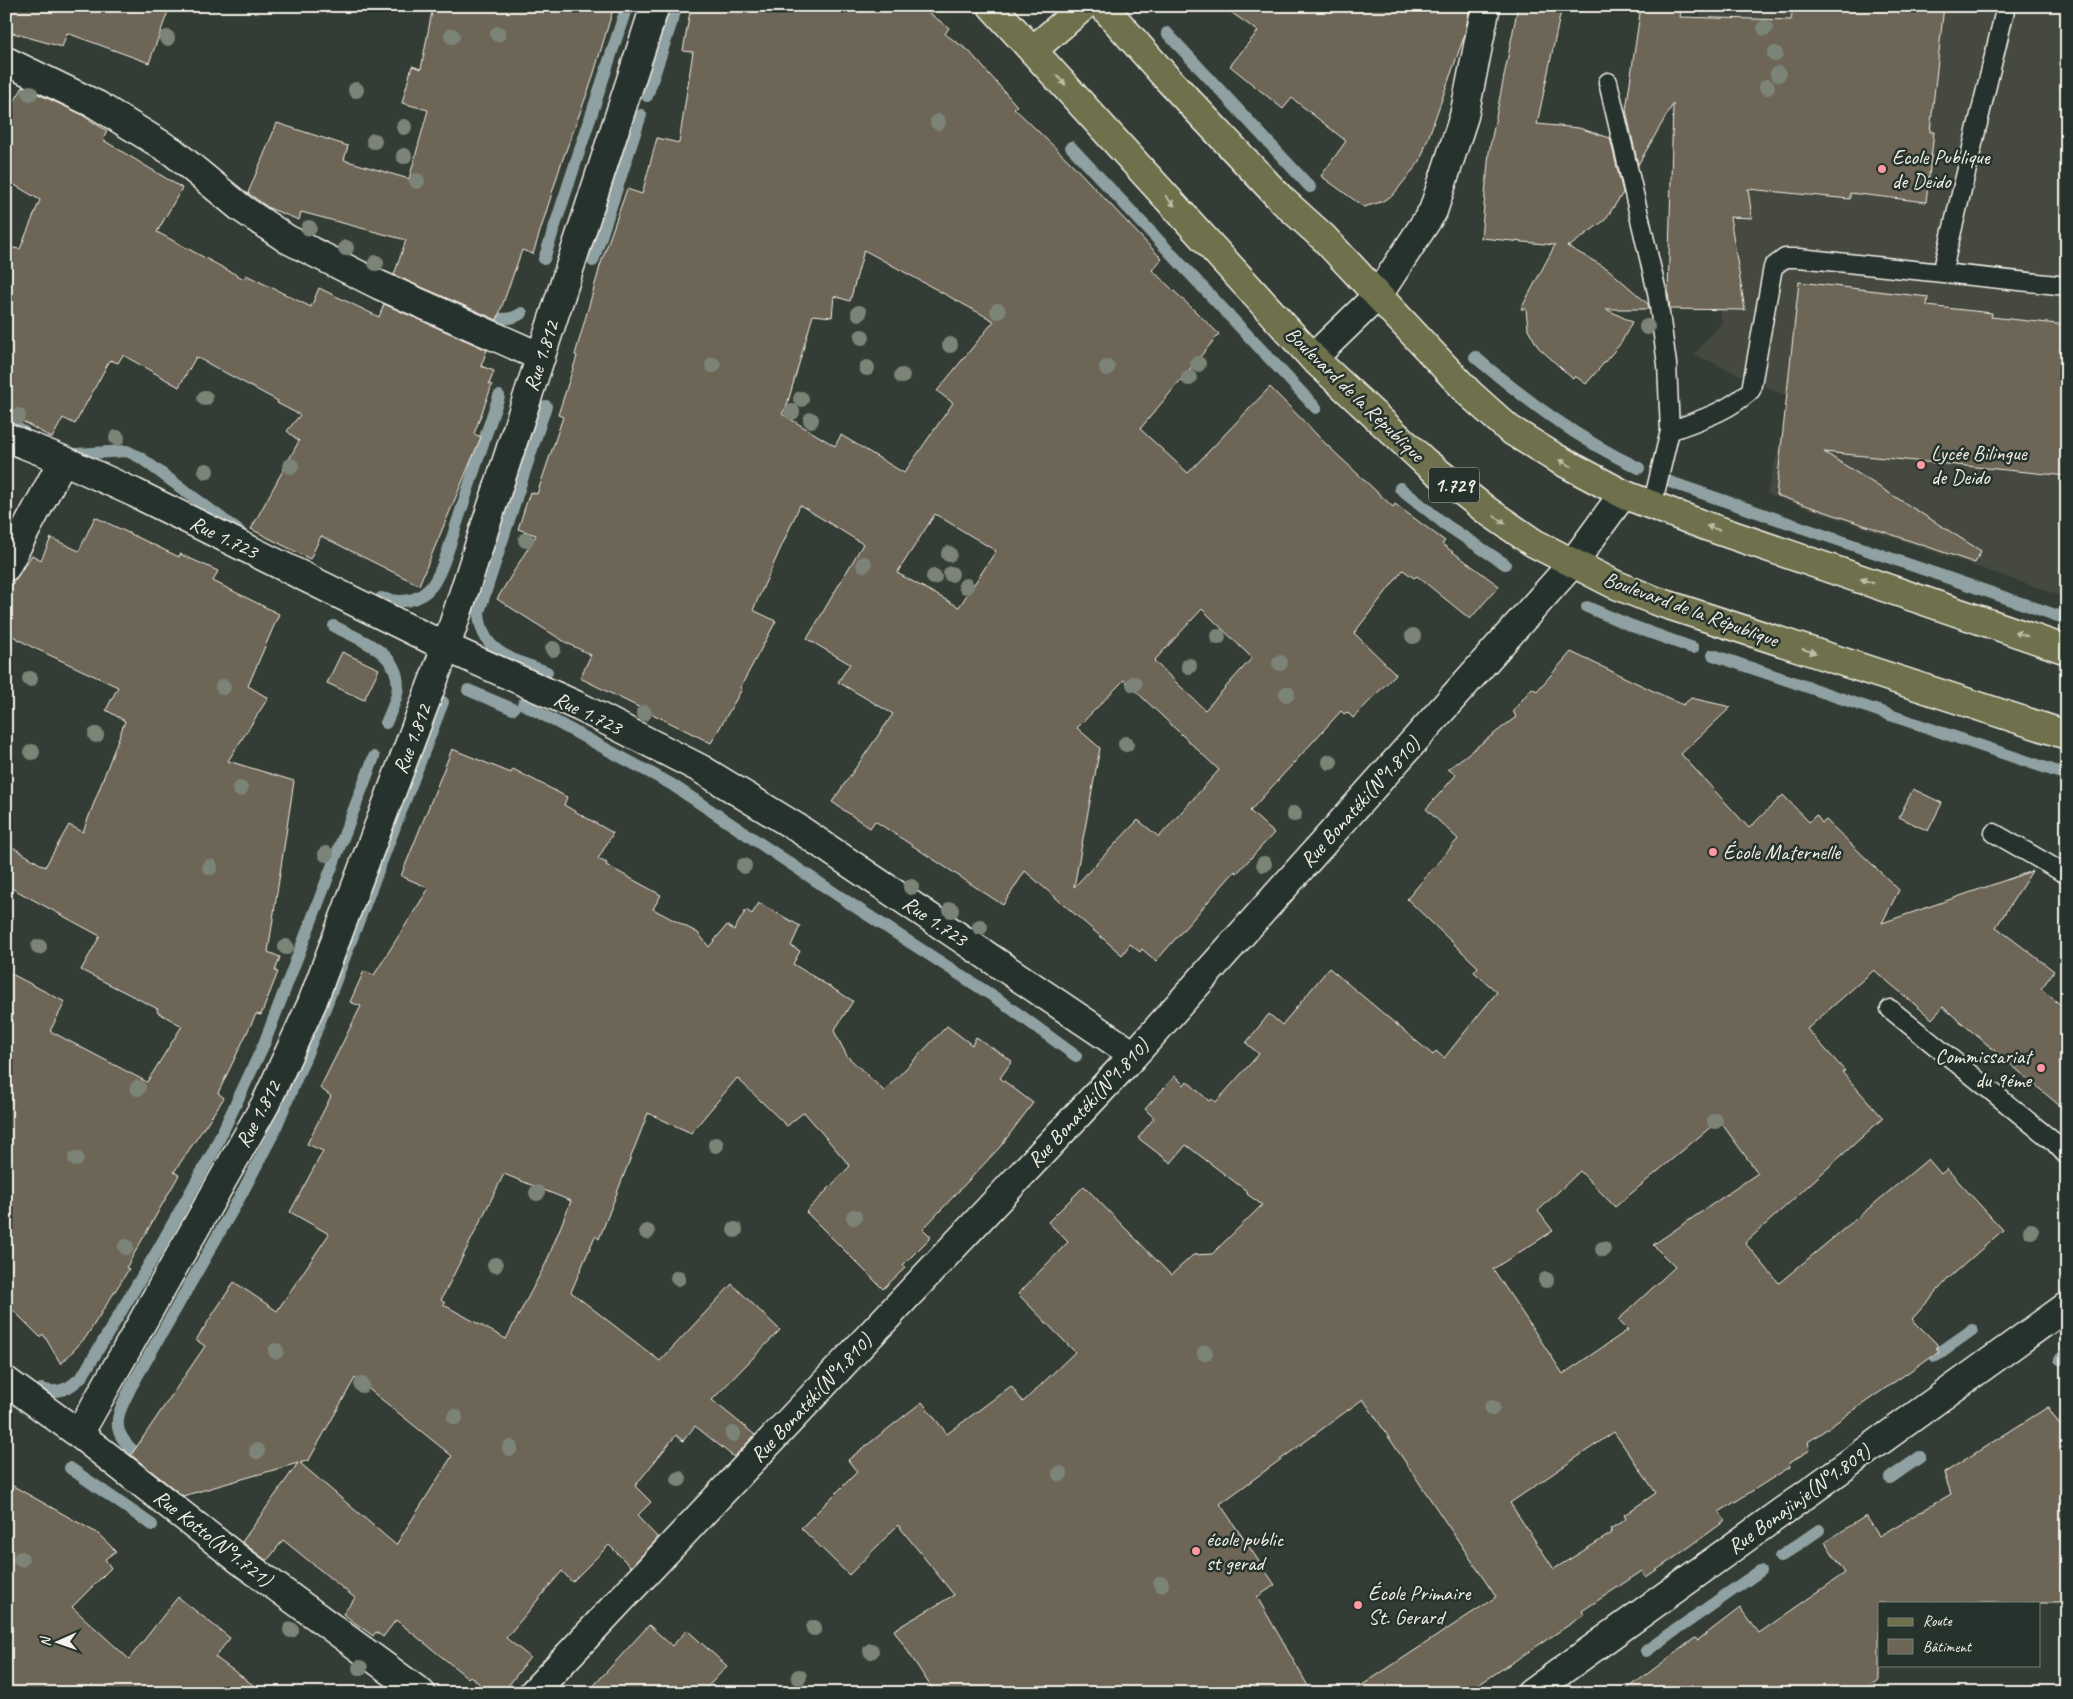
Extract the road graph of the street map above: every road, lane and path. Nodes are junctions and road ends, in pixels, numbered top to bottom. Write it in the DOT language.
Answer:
graph roads {
  1 [pos="655,6"];
  2 [pos="992,6"];
  3 [pos="1084,6"];
  4 [pos="1103,6"];
  5 [pos="1486,6"];
  6 [pos="2006,6"];
  7 [pos="1033,50"];
  8 [pos="6,61"];
  9 [pos="1608,82"];
  10 [pos="1942,273"];
  11 [pos="2067,286"];
  12 [pos="1378,295"];
  13 [pos="540,357"];
  14 [pos="1313,358"];
  15 [pos="1670,431"];
  16 [pos="6,437"];
  17 [pos="62,460"];
  18 [pos="1623,494"];
  19 [pos="1652,506"];
  20 [pos="1572,564"];
  21 [pos="6,567"];
  22 [pos="446,647"];
  23 [pos="2067,650"];
  24 [pos="2067,735"];
  25 [pos="1994,832"];
  26 [pos="2067,875"];
  27 [pos="1890,1009"];
  28 [pos="1134,1055"];
  29 [pos="2067,1156"];
  30 [pos="2067,1306"];
  31 [pos="6,1381"];
  32 [pos="79,1434"];
  33 [pos="421,1693"];
  34 [pos="534,1693"];
  35 [pos="1531,1693"];
  1 -- 13 [label="street, Rue 1.812"];
  2 -- 7 [label="main road, Boulevard de la République / 1.729"];
  3 -- 7 [label="main road"];
  4 -- 12 [label="main road"];
  5 -- 12 [label="street"];
  6 -- 10 [label="lane"];
  7 -- 14 [label="main road, Boulevard de la République / 1.729, one-way"];
  8 -- 13 [label="street"];
  9 -- 15 [label="lane"];
  10 -- 11 [label="lane"];
  10 -- 15 [label="lane"];
  12 -- 14 [label="street"];
  18 -- 12 [label="main road, one-way"];
  13 -- 22 [label="street, Rue 1.812"];
  14 -- 20 [label="main road, Boulevard de la République / 1.729, one-way"];
  15 -- 19 [label="lane"];
  16 -- 17 [label="street, Rue 1.723"];
  17 -- 21 [label="street"];
  17 -- 22 [label="street, Rue 1.723"];
  18 -- 19 [label="main road"];
  18 -- 20 [label="street, Rue Bonatéki(N°1.810)"];
  23 -- 19 [label="main road, one-way"];
  20 -- 24 [label="main road, Boulevard de la République / 1.729, one-way"];
  20 -- 28 [label="street, Rue Bonatéki(N°1.810)"];
  22 -- 28 [label="street, Rue 1.723"];
  22 -- 32 [label="street, Rue 1.812"];
  25 -- 26 [label="lane"];
  27 -- 29 [label="lane"];
  28 -- 34 [label="street, Rue Bonatéki(N°1.810)"];
  30 -- 35 [label="street, Rue Bonajinje(N°1.809)"];
  31 -- 32 [label="street, Rue Kotto(N°1.721)"];
  32 -- 33 [label="street, Rue Kotto(N°1.721)"];
}
